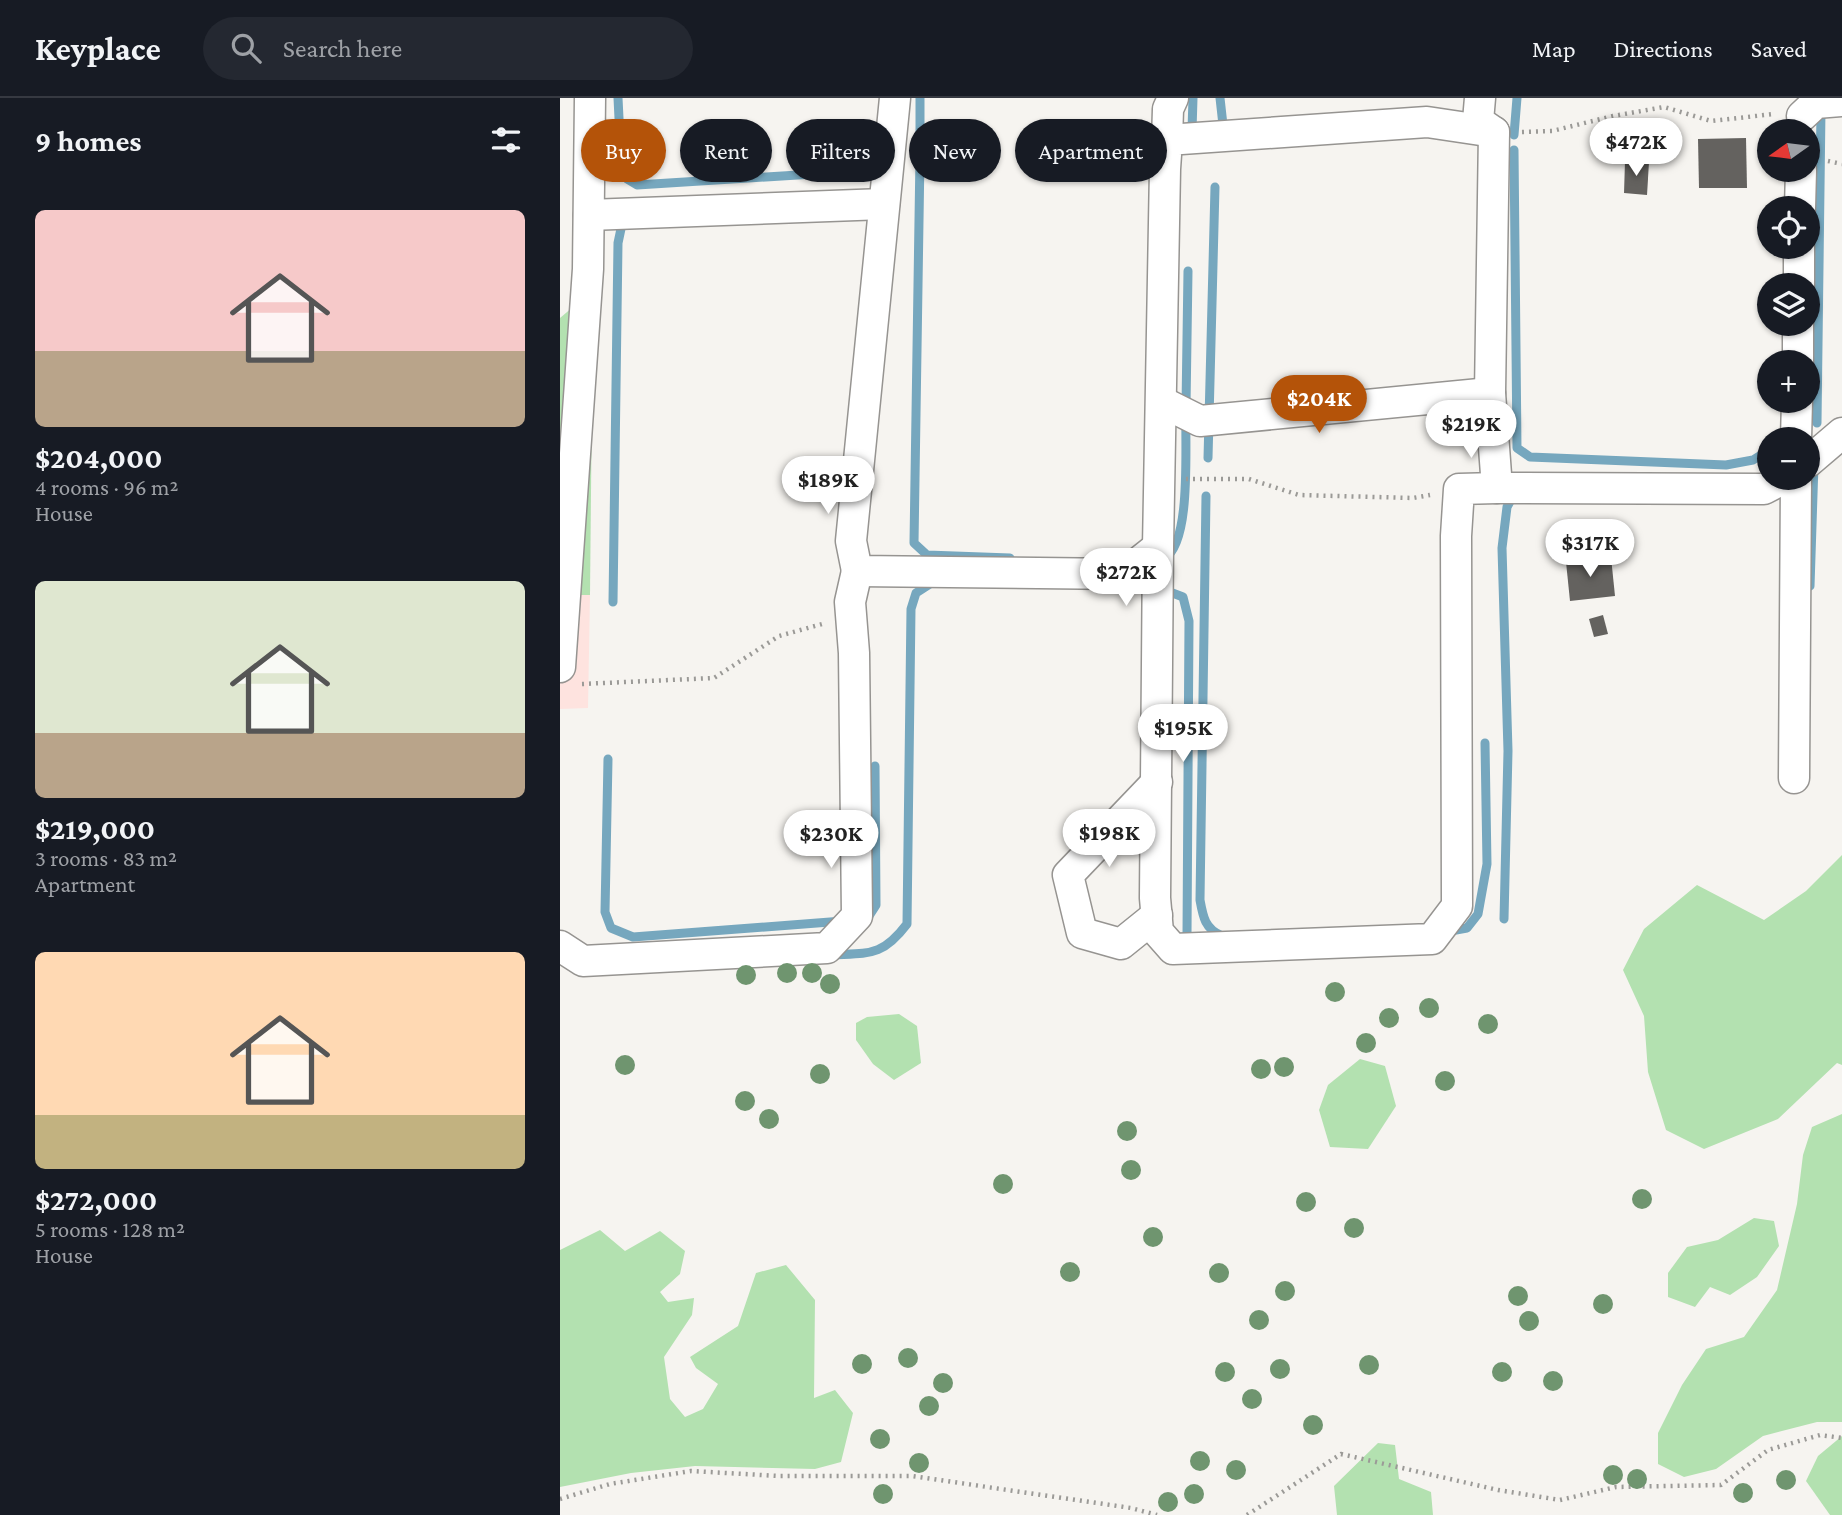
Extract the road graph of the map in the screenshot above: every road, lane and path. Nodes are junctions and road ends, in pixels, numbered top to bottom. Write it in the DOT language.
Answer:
graph roads {
  1 [pos="590,98"];
  2 [pos="895,98"];
  3 [pos="1173,98"];
  4 [pos="1480,98"];
  5 [pos="1842,101"];
  6 [pos="1797,115"];
  7 [pos="1494,132"];
  8 [pos="1167,141"];
  9 [pos="1842,164"];
  10 [pos="1820,165"];
  11 [pos="1165,182"];
  12 [pos="884,204"];
  13 [pos="589,215"];
  14 [pos="1490,393"];
  15 [pos="1162,402"];
  16 [pos="1842,433"];
  17 [pos="1820,452"];
  18 [pos="1161,479"];
  19 [pos="1497,488"];
  20 [pos="1459,489"];
  21 [pos="1757,489"];
  22 [pos="1796,490"];
  23 [pos="1158,547"];
  24 [pos="857,571"];
  25 [pos="1124,575"];
  26 [pos="1159,601"];
  27 [pos="850,602"];
  28 [pos="566,676"];
  29 [pos="1794,778"];
  30 [pos="1157,782"];
  31 [pos="1157,915"];
  32 [pos="560,946"];
  33 [pos="1842,1438"];
  34 [pos="560,1499"];
  35 [pos="1157,1515"];
  36 [pos="1247,1515"];
  1 -- 13 [label="street"];
  2 -- 12 [label="street"];
  3 -- 8 [label="street"];
  4 -- 7 [label="street"];
  5 -- 6 [label="street"];
  6 -- 7 [label="path"];
  7 -- 8 [label="street"];
  7 -- 14 [label="street"];
  9 -- 10 [label="path"];
  11 -- 15 [label="street"];
  12 -- 13 [label="street"];
  12 -- 24 [label="street"];
  13 -- 28 [label="street"];
  14 -- 15 [label="street"];
  14 -- 19 [label="street"];
  15 -- 18 [label="street"];
  16 -- 17 [label="street"];
  18 -- 20 [label="path"];
  18 -- 23 [label="street"];
  19 -- 20 [label="street"];
  19 -- 21 [label="street"];
  20 -- 31 [label="street"];
  22 -- 29 [label="street"];
  23 -- 25 [label="street"];
  23 -- 26 [label="street"];
  24 -- 25 [label="street"];
  24 -- 27 [label="street"];
  25 -- 26 [label="street"];
  26 -- 30 [label="street"];
  27 -- 28 [label="path"];
  27 -- 32 [label="street"];
  30 -- 31 [label="street"];
  30 -- 31 [label="street"];
  33 -- 36 [label="path"];
  34 -- 35 [label="path"];
}
